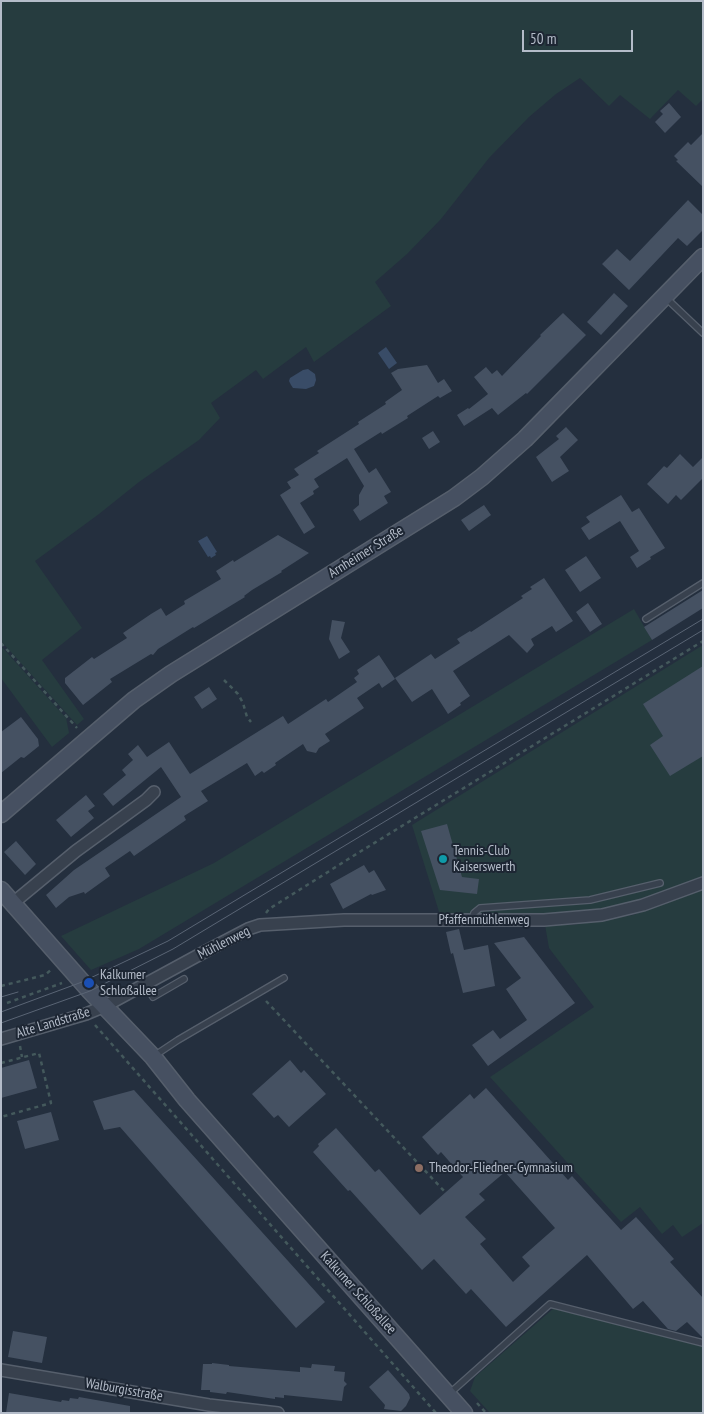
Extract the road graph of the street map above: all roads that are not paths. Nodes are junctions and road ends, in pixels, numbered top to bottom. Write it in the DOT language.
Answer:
graph roads {
  1 [pos="703,257"];
  2 [pos="665,297"];
  3 [pos="703,333"];
  4 [pos="703,583"];
  5 [pos="646,619"];
  6 [pos="154,792"];
  7 [pos="1,814"];
  8 [pos="660,883"];
  9 [pos="703,884"];
  10 [pos="1,890"];
  11 [pos="13,903"];
  12 [pos="472,920"];
  13 [pos="260,925"];
  14 [pos="284,978"];
  15 [pos="184,979"];
  16 [pos="146,985"];
  17 [pos="105,1006"];
  18 [pos="1,1040"];
  19 [pos="153,1057"];
  20 [pos="703,1343"];
  21 [pos="1,1370"];
  22 [pos="449,1395"];
  23 [pos="278,1413"];
  24 [pos="464,1413"];
  1 -- 2 [label="main road, Arnheimer Straße"];
  2 -- 3 [label="lane"];
  2 -- 7 [label="main road, Arnheimer Straße"];
  4 -- 5 [label="lane"];
  6 -- 11 [label="street"];
  8 -- 12 [label="lane"];
  9 -- 12 [label="street, Pfaffenmühlenweg"];
  10 -- 11 [label="main road, Kalkumer Schloßallee"];
  11 -- 17 [label="main road, Kalkumer Schloßallee"];
  12 -- 13 [label="street, Pfaffenmühlenweg"];
  13 -- 16 [label="street, Mühlenweg"];
  14 -- 19 [label="lane"];
  15 -- 16 [label="lane"];
  16 -- 17 [label="street, Mühlenweg"];
  17 -- 18 [label="street, Alte Landstraße"];
  17 -- 19 [label="main road, Kalkumer Schloßallee"];
  19 -- 22 [label="main road, Kalkumer Schloßallee"];
  20 -- 22 [label="lane"];
  21 -- 23 [label="street, Walburgisstraße"];
  22 -- 24 [label="main road, Kalkumer Schloßallee"];
}
